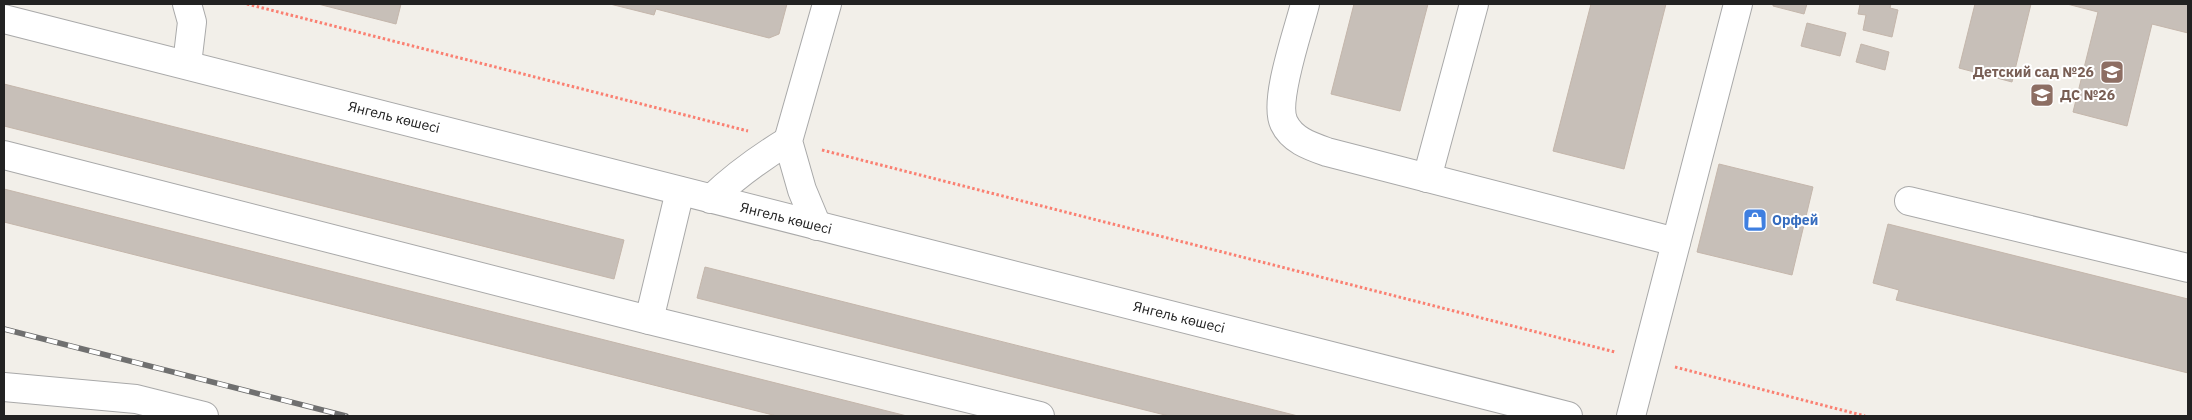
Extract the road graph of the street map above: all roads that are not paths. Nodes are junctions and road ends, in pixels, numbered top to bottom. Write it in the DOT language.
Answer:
graph roads {
  1 [pos="187,4"];
  2 [pos="827,4"];
  3 [pos="1305,4"];
  4 [pos="1474,4"];
  5 [pos="1738,4"];
  6 [pos="4,19"];
  7 [pos="187,64"];
  8 [pos="788,141"];
  9 [pos="4,155"];
  10 [pos="1427,178"];
  11 [pos="680,191"];
  12 [pos="711,199"];
  13 [pos="1909,201"];
  14 [pos="817,226"];
  15 [pos="1676,242"];
  16 [pos="2188,268"];
  17 [pos="649,320"];
  18 [pos="4,387"];
  19 [pos="204,416"];
  20 [pos="1040,416"];
  21 [pos="1568,416"];
  22 [pos="1630,416"];
  1 -- 7 [label="street"];
  2 -- 8 [label="street"];
  3 -- 10 [label="street"];
  4 -- 10 [label="street"];
  5 -- 15 [label="street"];
  6 -- 7 [label="street, Янгель көшесі"];
  7 -- 11 [label="street, Янгель көшесі"];
  8 -- 12 [label="street"];
  8 -- 14 [label="street"];
  9 -- 17 [label="street"];
  10 -- 15 [label="street"];
  11 -- 12 [label="street, Янгель көшесі"];
  11 -- 17 [label="street"];
  12 -- 14 [label="street, Янгель көшесі"];
  13 -- 16 [label="street"];
  14 -- 21 [label="street, Янгель көшесі"];
  15 -- 22 [label="street"];
  17 -- 20 [label="street"];
  18 -- 19 [label="street"];
}
